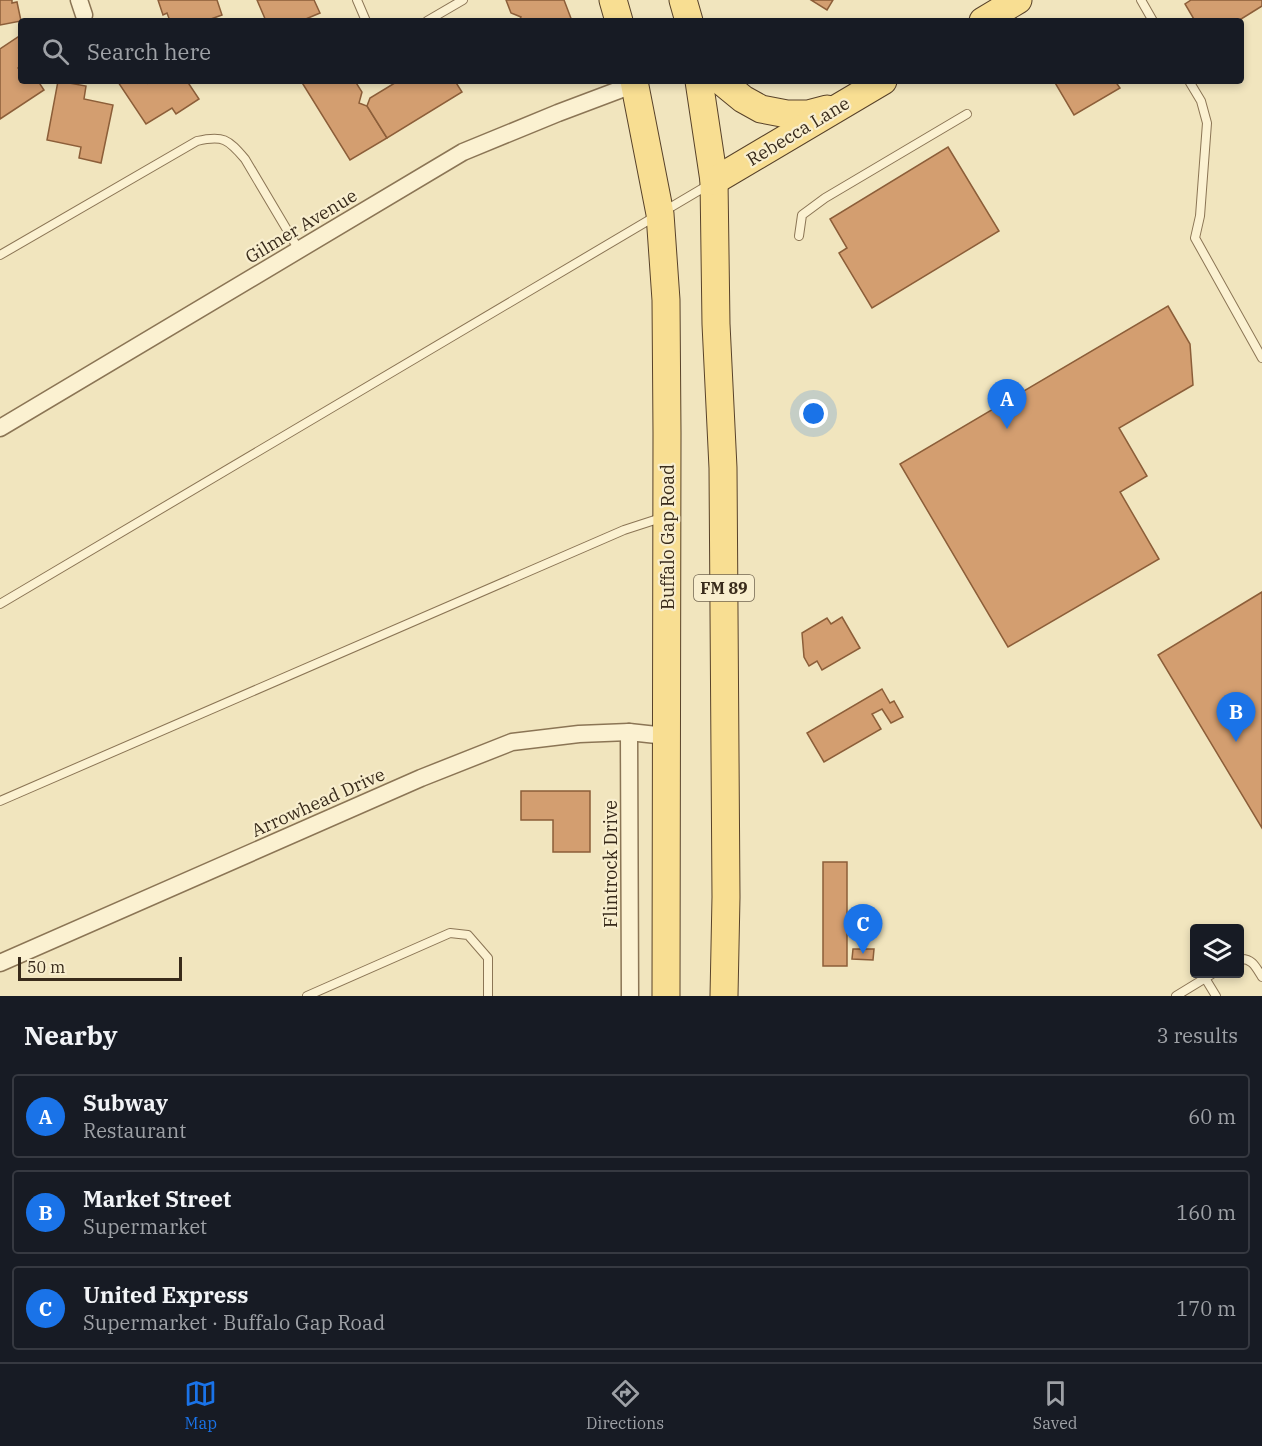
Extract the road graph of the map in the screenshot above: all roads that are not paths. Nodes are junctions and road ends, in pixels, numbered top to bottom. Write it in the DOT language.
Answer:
graph roads {
  1 [pos="357,0"];
  2 [pos="463,0"];
  3 [pos="613,0"];
  4 [pos="683,0"];
  5 [pos="1018,0"];
  6 [pos="1141,0"];
  7 [pos="365,18"];
  8 [pos="431,18"];
  9 [pos="618,18"];
  10 [pos="688,18"];
  11 [pos="988,18"];
  12 [pos="1151,18"];
  13 [pos="630,84"];
  14 [pos="635,84"];
  15 [pos="699,84"];
  16 [pos="725,84"];
  17 [pos="878,84"];
  18 [pos="1191,84"];
  19 [pos="843,105"];
  20 [pos="967,114"];
  21 [pos="714,181"];
  22 [pos="660,214"];
  23 [pos="800,236"];
  24 [pos="299,250"];
  25 [pos="0,255"];
  26 [pos="1262,358"];
  27 [pos="0,428"];
  28 [pos="667,516"];
  29 [pos="0,604"];
  30 [pos="629,732"];
  31 [pos="666,736"];
  32 [pos="0,801"];
  33 [pos="1244,959"];
  34 [pos="0,963"];
  35 [pos="1262,977"];
  36 [pos="1206,978"];
  37 [pos="1210,978"];
  38 [pos="307,996"];
  39 [pos="488,996"];
  40 [pos="630,996"];
  41 [pos="666,996"];
  42 [pos="724,996"];
  43 [pos="1176,996"];
  44 [pos="1216,996"];
  1 -- 7 [label="lane"];
  2 -- 8 [label="lane"];
  3 -- 9 [label="main road"];
  4 -- 10 [label="main road"];
  5 -- 11 [label="main road"];
  6 -- 12 [label="lane"];
  13 -- 24 [label="street, Gilmer Avenue"];
  14 -- 22 [label="main road, Buffalo Gap Road"];
  15 -- 21 [label="main road, FM 89"];
  16 -- 19 [label="main road"];
  17 -- 19 [label="main road, Rebecca Lane"];
  18 -- 26 [label="lane"];
  19 -- 21 [label="main road, Rebecca Lane"];
  20 -- 23 [label="lane"];
  21 -- 22 [label="lane"];
  21 -- 42 [label="main road, FM 89"];
  22 -- 28 [label="main road, Buffalo Gap Road"];
  22 -- 29 [label="lane"];
  24 -- 25 [label="lane"];
  24 -- 27 [label="street, Gilmer Avenue"];
  28 -- 31 [label="main road, Buffalo Gap Road"];
  28 -- 32 [label="lane"];
  30 -- 31 [label="street, Arrowhead Drive"];
  30 -- 34 [label="street, Arrowhead Drive"];
  30 -- 40 [label="street, Flintrock Drive"];
  31 -- 41 [label="main road, Buffalo Gap Road"];
  33 -- 35 [label="lane"];
  36 -- 43 [label="lane"];
  37 -- 44 [label="lane"];
  38 -- 39 [label="lane"];
}
